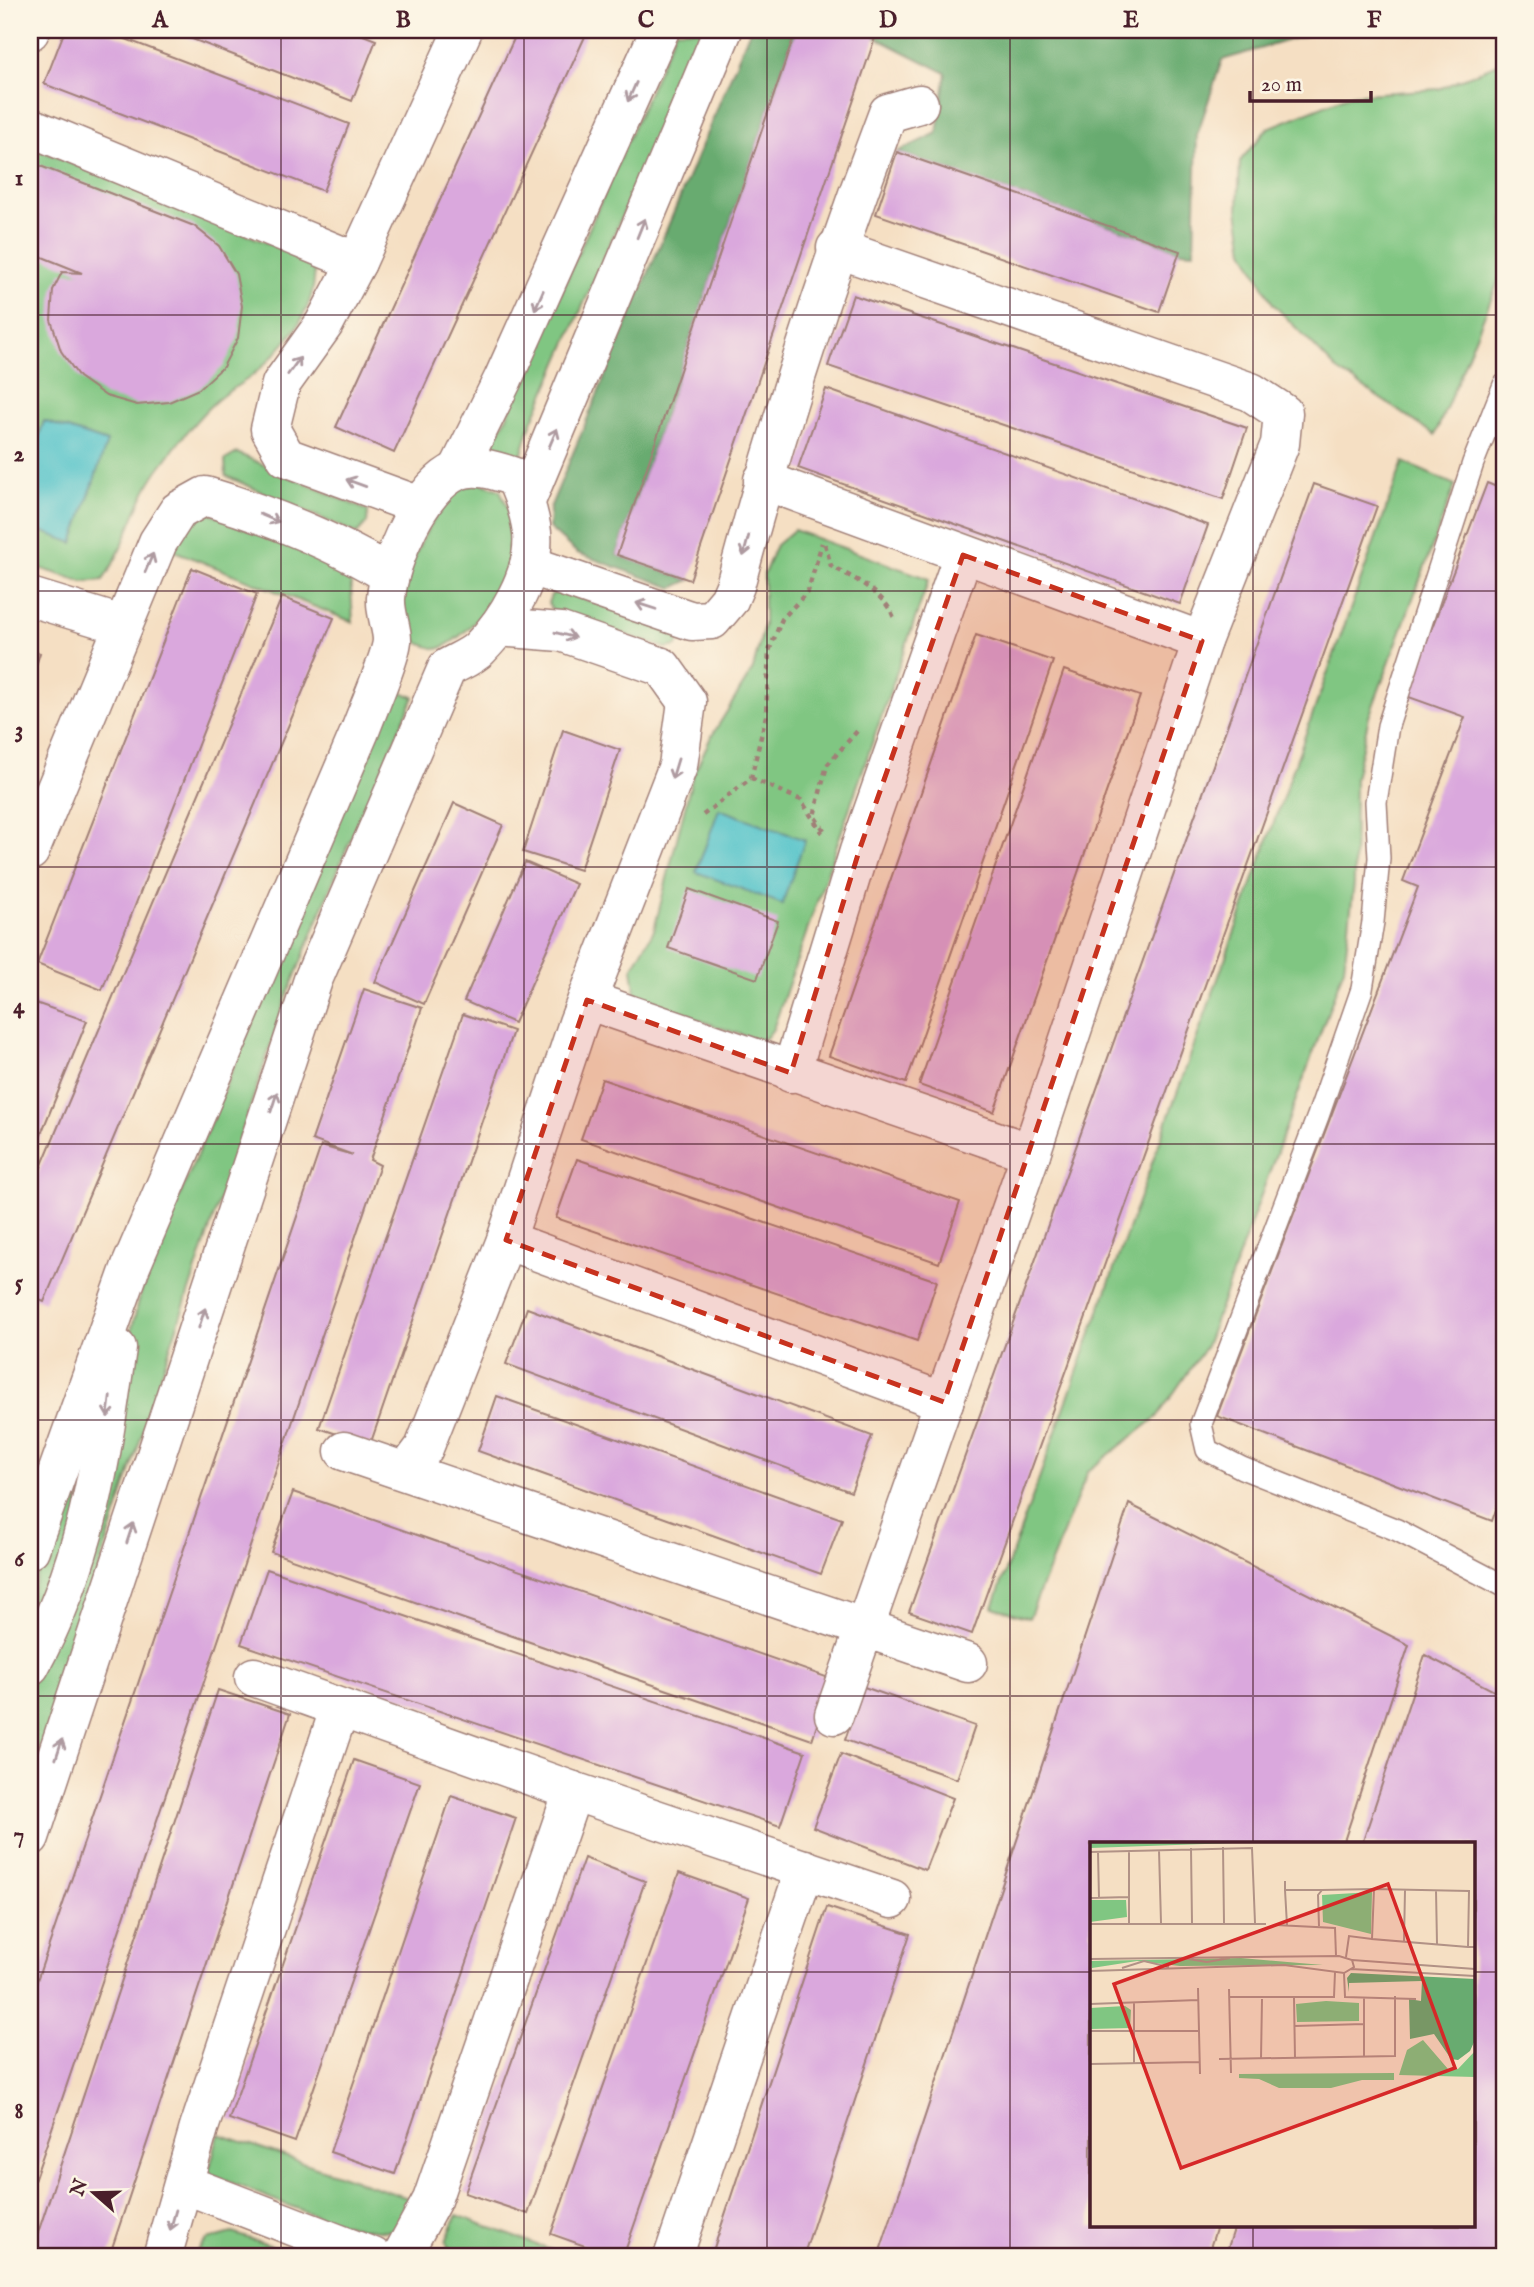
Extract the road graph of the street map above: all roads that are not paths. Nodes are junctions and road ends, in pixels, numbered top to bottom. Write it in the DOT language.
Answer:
graph roads {
  1 [pos="660,30"];
  2 [pos="723,30"];
  3 [pos="458,31"];
  4 [pos="919,104"];
  5 [pos="30,127"];
  6 [pos="836,248"];
  7 [pos="357,262"];
  8 [pos="1504,385"];
  9 [pos="458,470"];
  10 [pos="763,480"];
  11 [pos="526,501"];
  12 [pos="420,506"];
  13 [pos="963,555"];
  14 [pos="529,565"];
  15 [pos="390,575"];
  16 [pos="30,597"];
  17 [pos="122,625"];
  18 [pos="498,627"];
  19 [pos="392,641"];
  20 [pos="1202,641"];
  21 [pos="447,668"];
  22 [pos="30,851"];
  23 [pos="587,1000"];
  24 [pos="791,1073"];
  25 [pos="1031,1153"];
  26 [pos="506,1240"];
  27 [pos="131,1266"];
  28 [pos="944,1402"];
  29 [pos="344,1451"];
  30 [pos="407,1471"];
  31 [pos="30,1549"];
  32 [pos="1504,1586"];
  33 [pos="863,1629"];
  34 [pos="968,1663"];
  35 [pos="30,1666"];
  36 [pos="254,1677"];
  37 [pos="339,1710"];
  38 [pos="834,1715"];
  39 [pos="573,1791"];
  40 [pos="32,1826"];
  41 [pos="804,1869"];
  42 [pos="892,1899"];
  43 [pos="184,2184"];
  44 [pos="162,2257"];
  45 [pos="373,2257"];
  46 [pos="401,2257"];
  47 [pos="673,2257"];
  1 -- 9 [label="street, one-way"];
  11 -- 2 [label="street, one-way"];
  3 -- 7 [label="street"];
  4 -- 6 [label="street"];
  5 -- 7 [label="street"];
  6 -- 10 [label="street"];
  6 -- 20 [label="street"];
  12 -- 7 [label="street, one-way"];
  8 -- 32 [label="lane"];
  9 -- 11 [label="street"];
  9 -- 12 [label="street"];
  10 -- 13 [label="street"];
  10 -- 14 [label="street, one-way"];
  11 -- 14 [label="street"];
  12 -- 15 [label="street"];
  13 -- 20 [label="street"];
  13 -- 24 [label="street"];
  14 -- 18 [label="street"];
  17 -- 15 [label="street, one-way"];
  15 -- 19 [label="street"];
  16 -- 17 [label="street"];
  17 -- 22 [label="street"];
  18 -- 21 [label="street"];
  18 -- 23 [label="street, one-way"];
  19 -- 21 [label="street"];
  19 -- 27 [label="street"];
  20 -- 25 [label="street"];
  40 -- 21 [label="street, one-way"];
  23 -- 24 [label="street"];
  23 -- 26 [label="street"];
  24 -- 25 [label="street"];
  25 -- 28 [label="street"];
  26 -- 28 [label="street"];
  26 -- 30 [label="street"];
  27 -- 31 [label="street"];
  27 -- 35 [label="street, one-way"];
  28 -- 33 [label="street"];
  29 -- 30 [label="street"];
  30 -- 33 [label="street"];
  33 -- 34 [label="street"];
  33 -- 38 [label="street"];
  36 -- 37 [label="street"];
  37 -- 39 [label="street"];
  37 -- 43 [label="street"];
  39 -- 41 [label="street"];
  39 -- 46 [label="street"];
  41 -- 42 [label="street"];
  41 -- 47 [label="street"];
  43 -- 44 [label="street, one-way"];
  43 -- 45 [label="street"];
}
